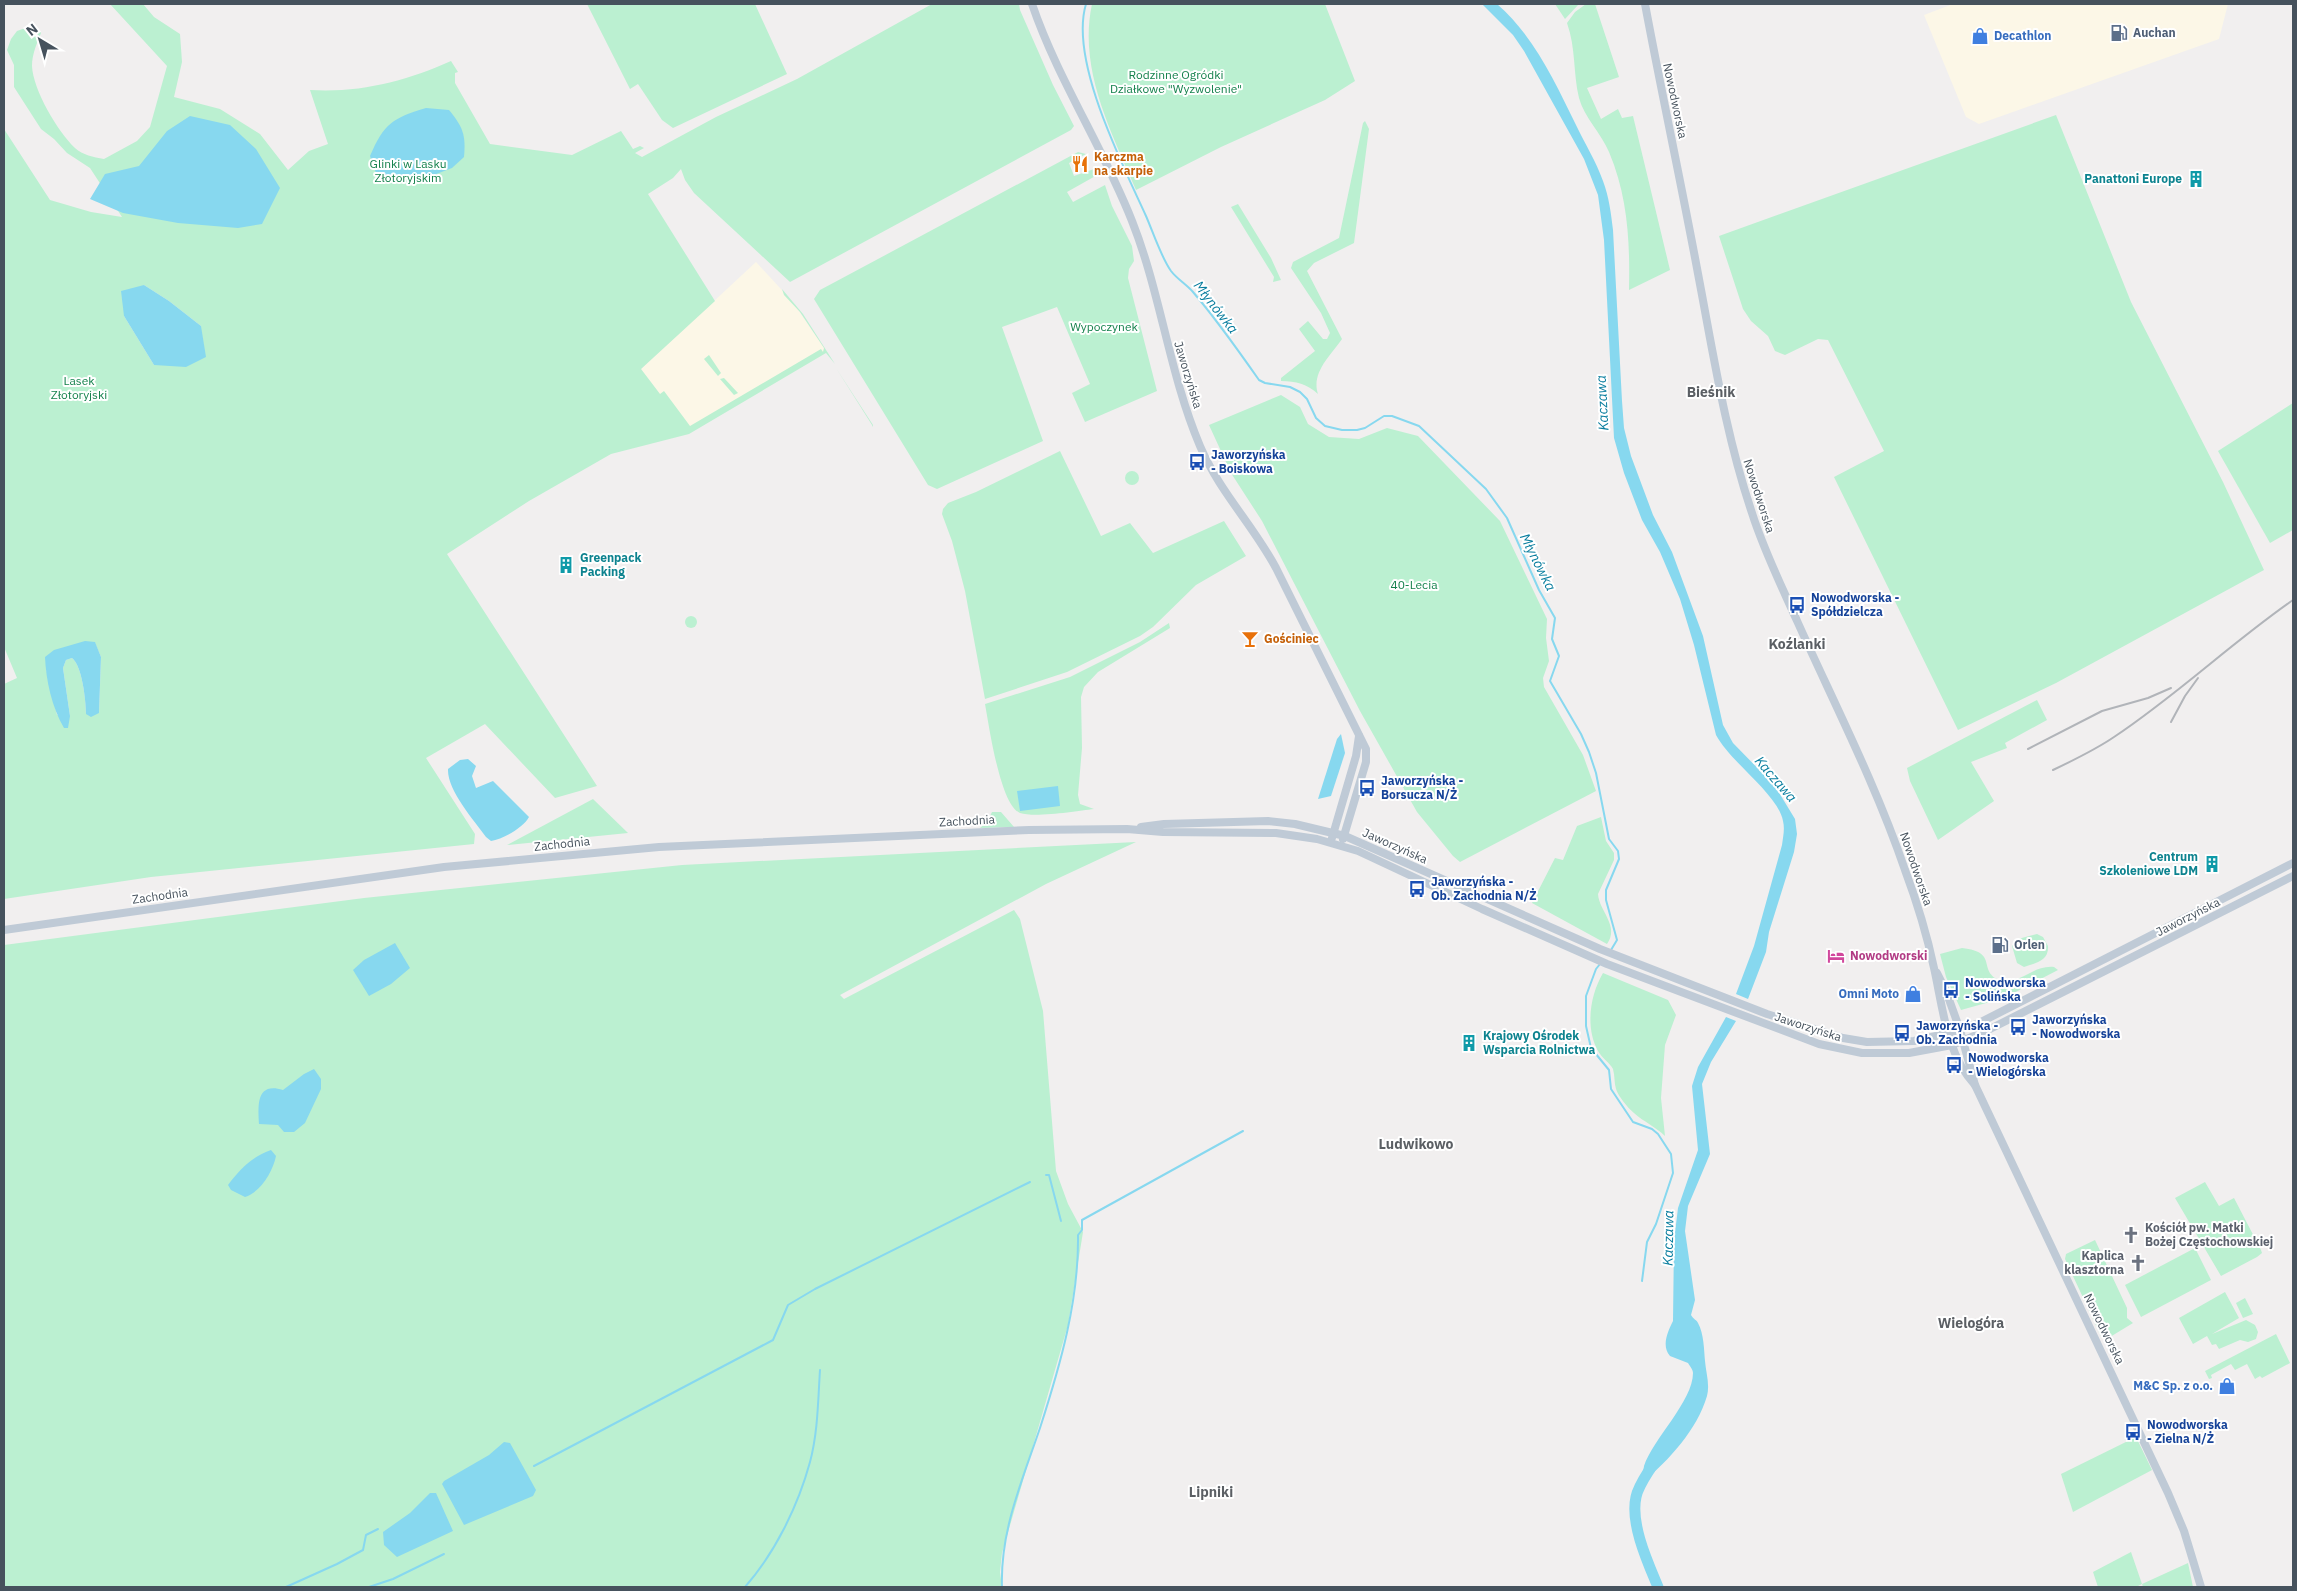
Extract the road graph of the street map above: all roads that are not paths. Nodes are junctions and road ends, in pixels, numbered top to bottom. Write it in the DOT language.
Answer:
graph roads {
  1 [pos="1032,4"];
  2 [pos="1645,4"];
  3 [pos="1360,735"];
  4 [pos="1127,829"];
  5 [pos="1334,833"];
  6 [pos="1345,836"];
  7 [pos="1330,842"];
  8 [pos="1341,845"];
  9 [pos="2293,863"];
  10 [pos="2293,876"];
  11 [pos="4,930"];
  12 [pos="1935,969"];
  13 [pos="1960,1030"];
  14 [pos="1949,1034"];
  15 [pos="1963,1042"];
  16 [pos="1952,1045"];
  17 [pos="1975,1085"];
  18 [pos="2201,1587"];
  1 -- 3 [label="main road, Jaworzyńska"];
  2 -- 12 [label="main road, Nowodworska"];
  3 -- 5 [label="main road"];
  3 -- 6 [label="main road, Jaworzyńska"];
  4 -- 5 [label="main road, Zachodnia"];
  4 -- 7 [label="main road, Zachodnia"];
  4 -- 11 [label="main road, Zachodnia"];
  5 -- 6 [label="main road, Jaworzyńska"];
  5 -- 7 [label="main road"];
  6 -- 8 [label="main road, Jaworzyńska"];
  6 -- 14 [label="main road, Jaworzyńska"];
  7 -- 8 [label="main road, Jaworzyńska"];
  8 -- 16 [label="main road, Jaworzyńska"];
  9 -- 13 [label="main road, Jaworzyńska"];
  10 -- 15 [label="main road, Jaworzyńska"];
  12 -- 13 [label="main road, Nowodworska"];
  12 -- 14 [label="main road, Nowodworska"];
  13 -- 14 [label="main road, Jaworzyńska"];
  13 -- 15 [label="main road, Nowodworska"];
  14 -- 16 [label="main road, Nowodworska"];
  15 -- 16 [label="main road, Jaworzyńska"];
  15 -- 17 [label="main road, Nowodworska"];
  16 -- 17 [label="main road, Nowodworska"];
  17 -- 18 [label="main road, Nowodworska"];
}
